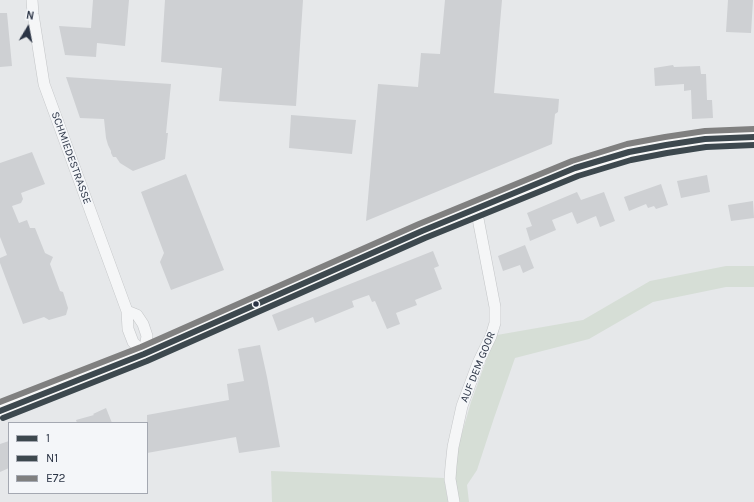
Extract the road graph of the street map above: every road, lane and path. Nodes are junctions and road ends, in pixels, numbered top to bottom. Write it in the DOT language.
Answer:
graph roads {
  1 [pos="32,0"];
  2 [pos="754,137"];
  3 [pos="476,208"];
  4 [pos="128,311"];
  5 [pos="144,354"];
  6 [pos="0,411"];
  7 [pos="454,502"];
  1 -- 4 [label="street, SCHMIEDESTRASSE"];
  2 -- 3 [label="main road"];
  3 -- 5 [label="main road"];
  3 -- 7 [label="street, AUF DEM GOOR"];
  4 -- 5 [label="street, SCHMIEDESTRASSE"];
  4 -- 5 [label="street, SCHMIEDESTRASSE"];
  5 -- 6 [label="main road"];
}
